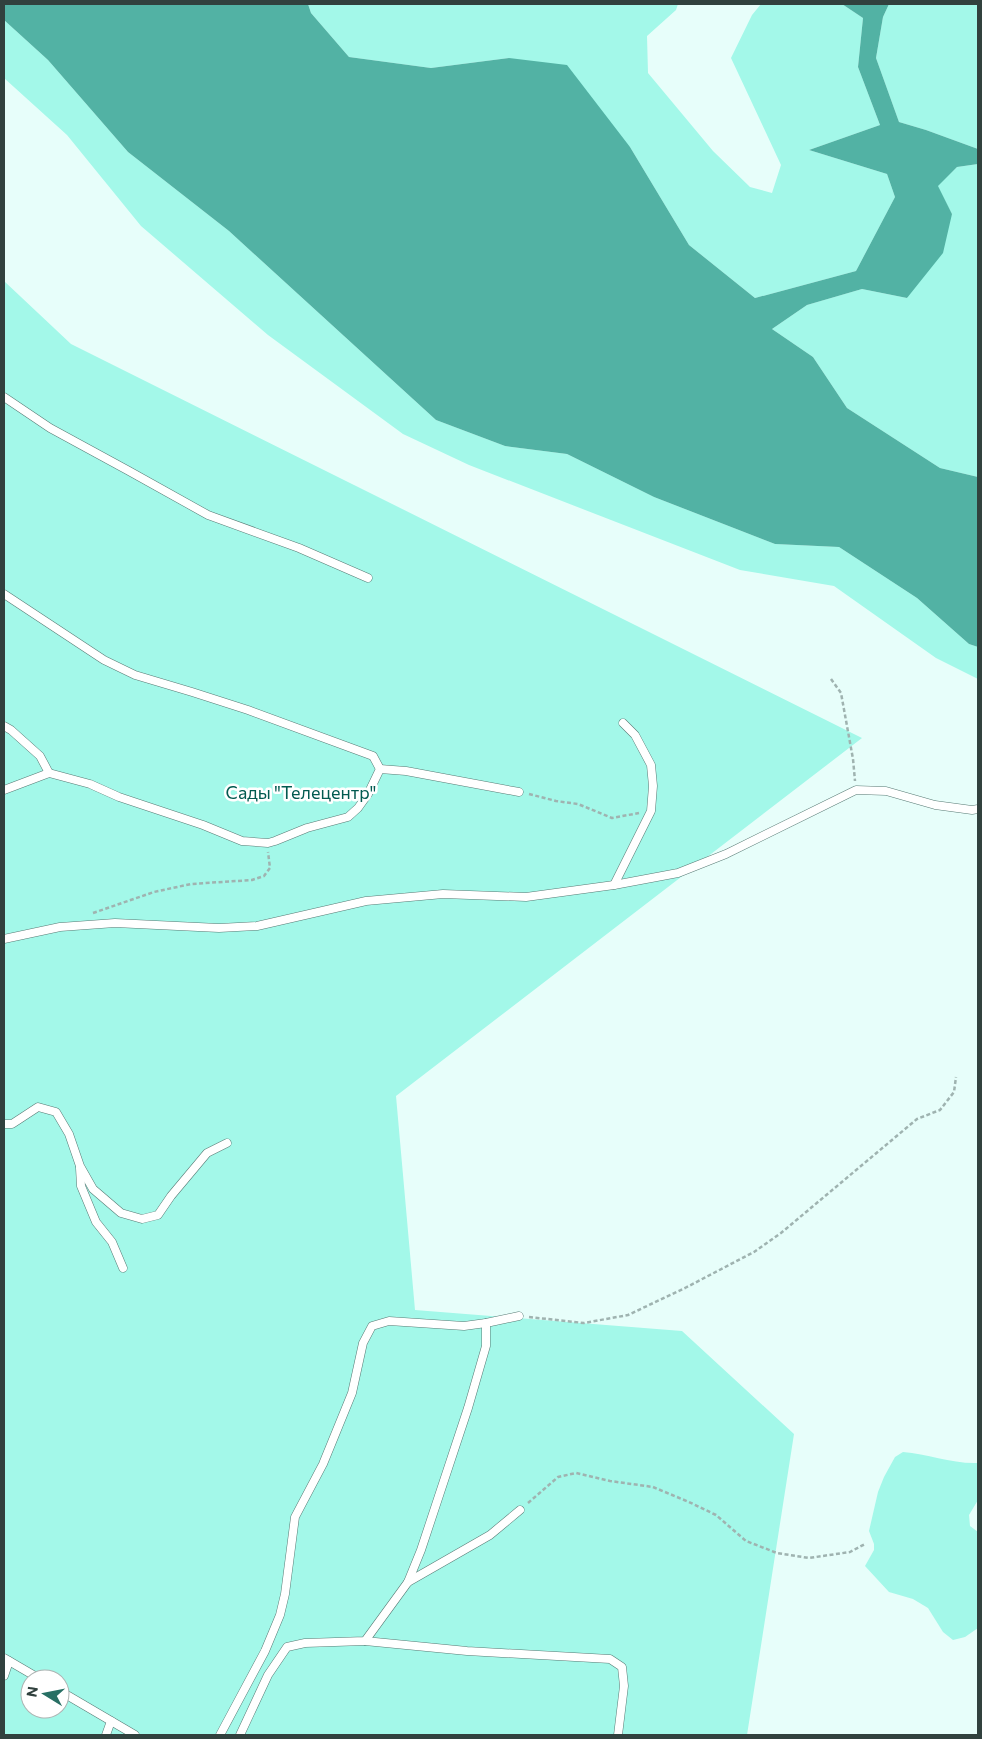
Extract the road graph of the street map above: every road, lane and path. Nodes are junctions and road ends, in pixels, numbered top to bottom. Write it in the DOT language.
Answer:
graph roads {
  1 [pos="4,398"];
  2 [pos="368,578"];
  3 [pos="4,594"];
  4 [pos="831,679"];
  5 [pos="623,723"];
  6 [pos="4,726"];
  7 [pos="380,769"];
  8 [pos="49,773"];
  9 [pos="4,790"];
  10 [pos="856,790"];
  11 [pos="519,792"];
  12 [pos="978,809"];
  13 [pos="650,811"];
  14 [pos="268,843"];
  15 [pos="614,885"];
  16 [pos="92,914"];
  17 [pos="4,939"];
  18 [pos="956,1077"];
  19 [pos="4,1124"];
  20 [pos="227,1143"];
  21 [pos="80,1166"];
  22 [pos="123,1268"];
  23 [pos="519,1316"];
  24 [pos="486,1323"];
  25 [pos="520,1510"];
  26 [pos="865,1544"];
  27 [pos="408,1582"];
  28 [pos="365,1641"];
  29 [pos="6,1659"];
  30 [pos="23,1669"];
  31 [pos="4,1676"];
  32 [pos="70,1697"];
  33 [pos="111,1721"];
  34 [pos="106,1735"];
  35 [pos="135,1735"];
  36 [pos="220,1735"];
  37 [pos="240,1735"];
  38 [pos="618,1735"];
  1 -- 2 [label="lane"];
  3 -- 7 [label="lane"];
  4 -- 10 [label="path"];
  5 -- 13 [label="lane"];
  6 -- 8 [label="lane"];
  7 -- 11 [label="lane"];
  7 -- 14 [label="lane"];
  8 -- 9 [label="lane"];
  8 -- 14 [label="lane"];
  10 -- 12 [label="lane"];
  10 -- 15 [label="lane"];
  11 -- 13 [label="path"];
  13 -- 15 [label="lane"];
  14 -- 16 [label="path"];
  15 -- 17 [label="lane"];
  18 -- 23 [label="path"];
  19 -- 21 [label="lane"];
  20 -- 21 [label="lane"];
  21 -- 22 [label="lane"];
  23 -- 24 [label="lane"];
  24 -- 27 [label="lane"];
  24 -- 36 [label="lane"];
  25 -- 26 [label="path"];
  25 -- 27 [label="lane"];
  27 -- 28 [label="lane"];
  28 -- 37 [label="lane"];
  28 -- 38 [label="lane"];
  29 -- 30 [label="lane"];
  29 -- 31 [label="lane"];
  32 -- 33 [label="lane"];
  33 -- 34 [label="lane"];
  33 -- 35 [label="lane"];
}
